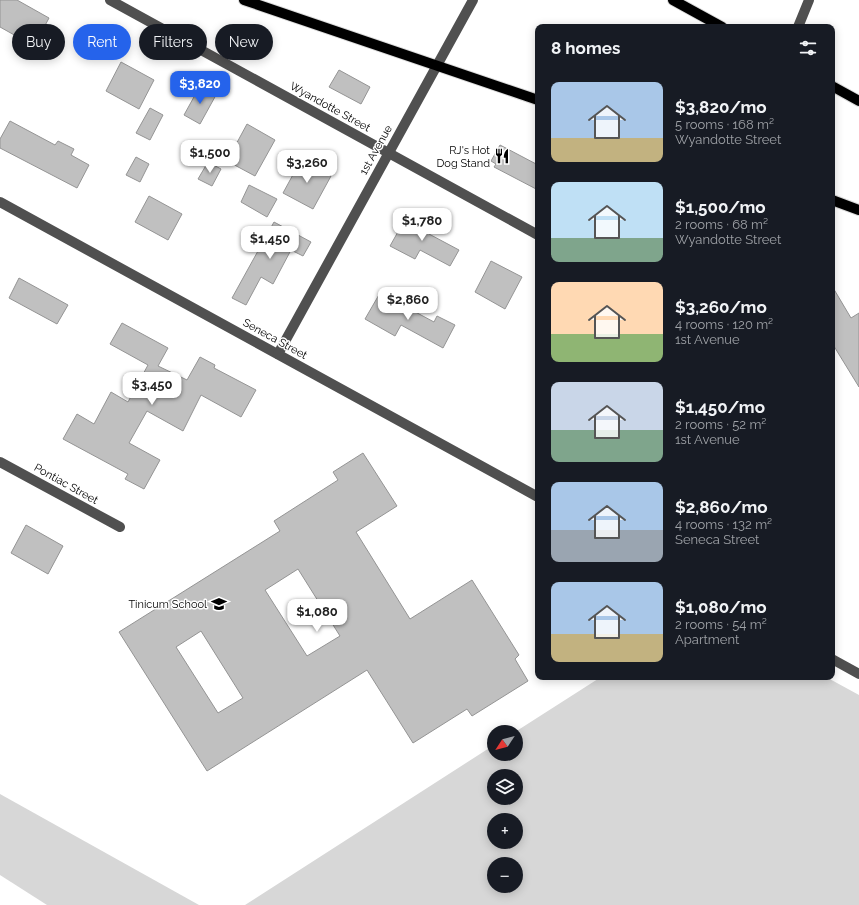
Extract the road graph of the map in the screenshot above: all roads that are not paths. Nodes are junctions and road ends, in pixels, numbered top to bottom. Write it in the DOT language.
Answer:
graph roads {
  1 [pos="110,0"];
  2 [pos="244,0"];
  3 [pos="473,0"];
  4 [pos="673,0"];
  5 [pos="809,0"];
  6 [pos="717,24"];
  7 [pos="799,24"];
  8 [pos="437,65"];
  9 [pos="835,88"];
  10 [pos="535,99"];
  11 [pos="859,101"];
  12 [pos="388,153"];
  13 [pos="835,201"];
  14 [pos="0,202"];
  15 [pos="859,210"];
  16 [pos="535,233"];
  17 [pos="278,354"];
  18 [pos="0,462"];
  19 [pos="535,496"];
  20 [pos="120,527"];
  21 [pos="835,661"];
  22 [pos="859,674"];
  1 -- 12 [label="street, Wyandotte Street"];
  2 -- 8 [label="main road"];
  3 -- 8 [label="street, 1st Avenue"];
  4 -- 6 [label="main road"];
  5 -- 7 [label="street"];
  8 -- 10 [label="main road"];
  8 -- 12 [label="street, 1st Avenue"];
  9 -- 11 [label="main road"];
  12 -- 16 [label="street, Wyandotte Street"];
  12 -- 17 [label="street, 1st Avenue"];
  13 -- 15 [label="main road"];
  14 -- 17 [label="street, Seneca Street"];
  17 -- 19 [label="street, Seneca Street"];
  18 -- 20 [label="street, Pontiac Street"];
  21 -- 22 [label="street"];
}
